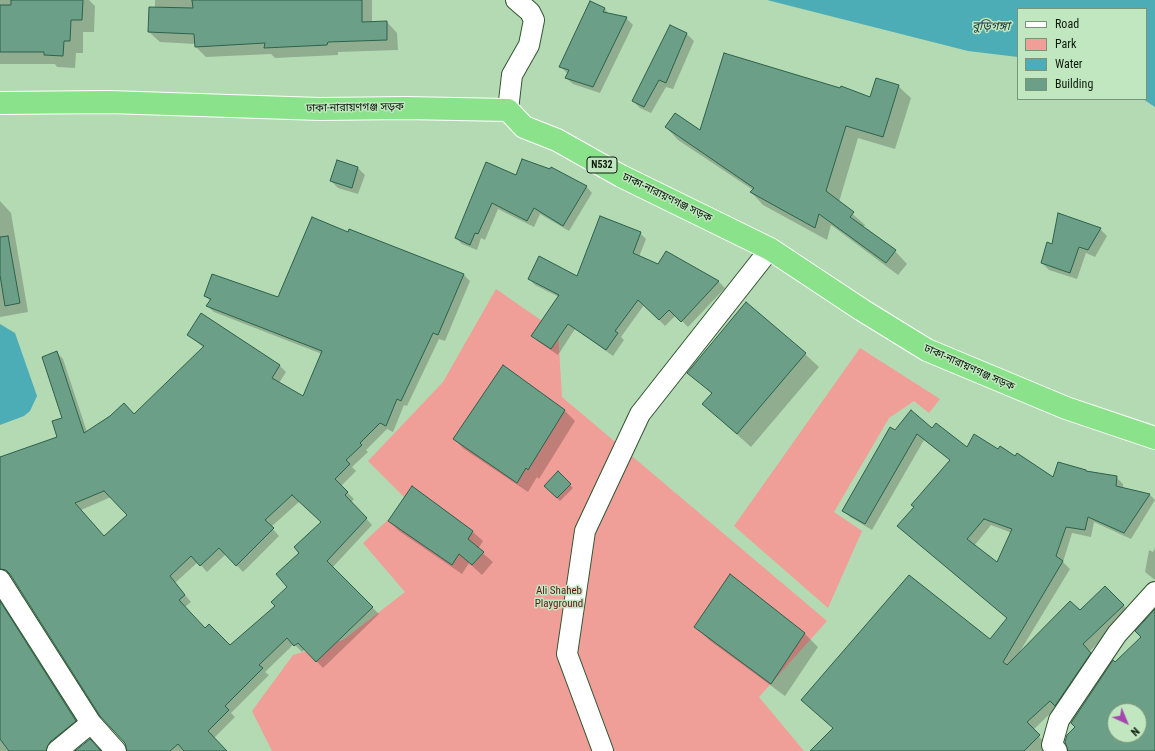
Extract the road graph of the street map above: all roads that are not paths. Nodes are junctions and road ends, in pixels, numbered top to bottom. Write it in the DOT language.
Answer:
graph roads {
  1 [pos="516,0"];
  2 [pos="0,103"];
  3 [pos="508,110"];
  4 [pos="770,249"];
  5 [pos="1155,438"];
  6 [pos="0,580"];
  7 [pos="1155,592"];
  8 [pos="91,723"];
  9 [pos="57,751"];
  10 [pos="116,751"];
  11 [pos="603,751"];
  12 [pos="1056,751"];
  1 -- 3 [label="street"];
  2 -- 3 [label="highway, ঢাকা-নারায়ণগঞ্জ সড়ক"];
  3 -- 4 [label="highway, ঢাকা-নারায়ণগঞ্জ সড়ক / N532"];
  4 -- 5 [label="highway, ঢাকা-নারায়ণগঞ্জ সড়ক / N532"];
  4 -- 11 [label="street"];
  6 -- 8 [label="street"];
  7 -- 12 [label="street"];
  8 -- 9 [label="street"];
  8 -- 10 [label="street"];
}
